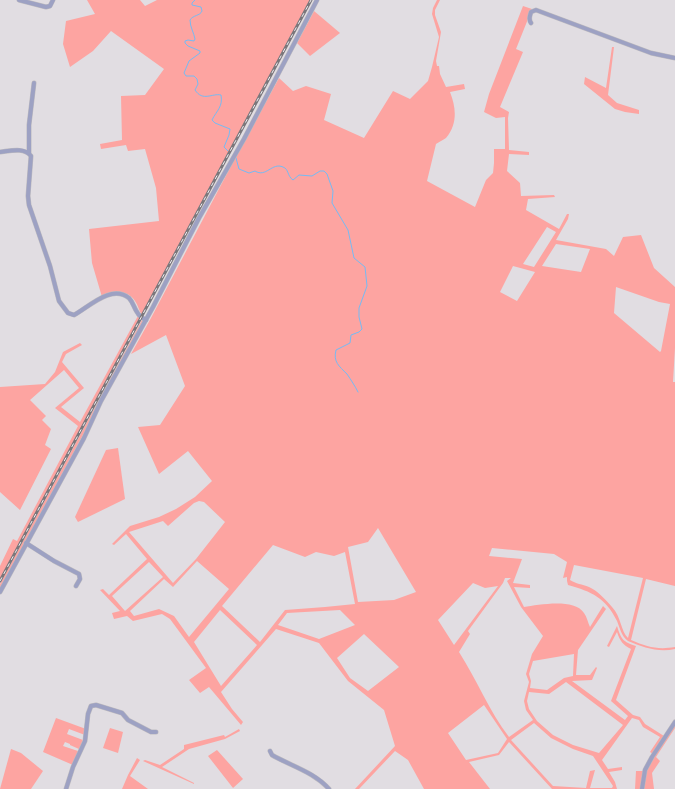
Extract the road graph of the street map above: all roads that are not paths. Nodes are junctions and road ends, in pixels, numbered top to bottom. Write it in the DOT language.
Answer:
graph roads {
  1 [pos="19,0"];
  2 [pos="53,0"];
  3 [pos="317,0"];
  4 [pos="531,23"];
  5 [pos="675,58"];
  6 [pos="34,83"];
  7 [pos="0,152"];
  8 [pos="29,153"];
  9 [pos="146,320"];
  10 [pos="26,543"];
  11 [pos="76,586"];
  12 [pos="0,592"];
  13 [pos="675,722"];
  14 [pos="156,732"];
  15 [pos="270,751"];
  16 [pos="66,789"];
  17 [pos="328,789"];
  18 [pos="642,789"];
  1 -- 2 [label="street"];
  3 -- 9 [label="street"];
  4 -- 5 [label="street"];
  6 -- 8 [label="street"];
  7 -- 8 [label="street"];
  8 -- 9 [label="street"];
  9 -- 10 [label="street"];
  10 -- 11 [label="street"];
  10 -- 12 [label="street"];
  13 -- 18 [label="street"];
  14 -- 16 [label="street"];
  15 -- 17 [label="street"];
}
